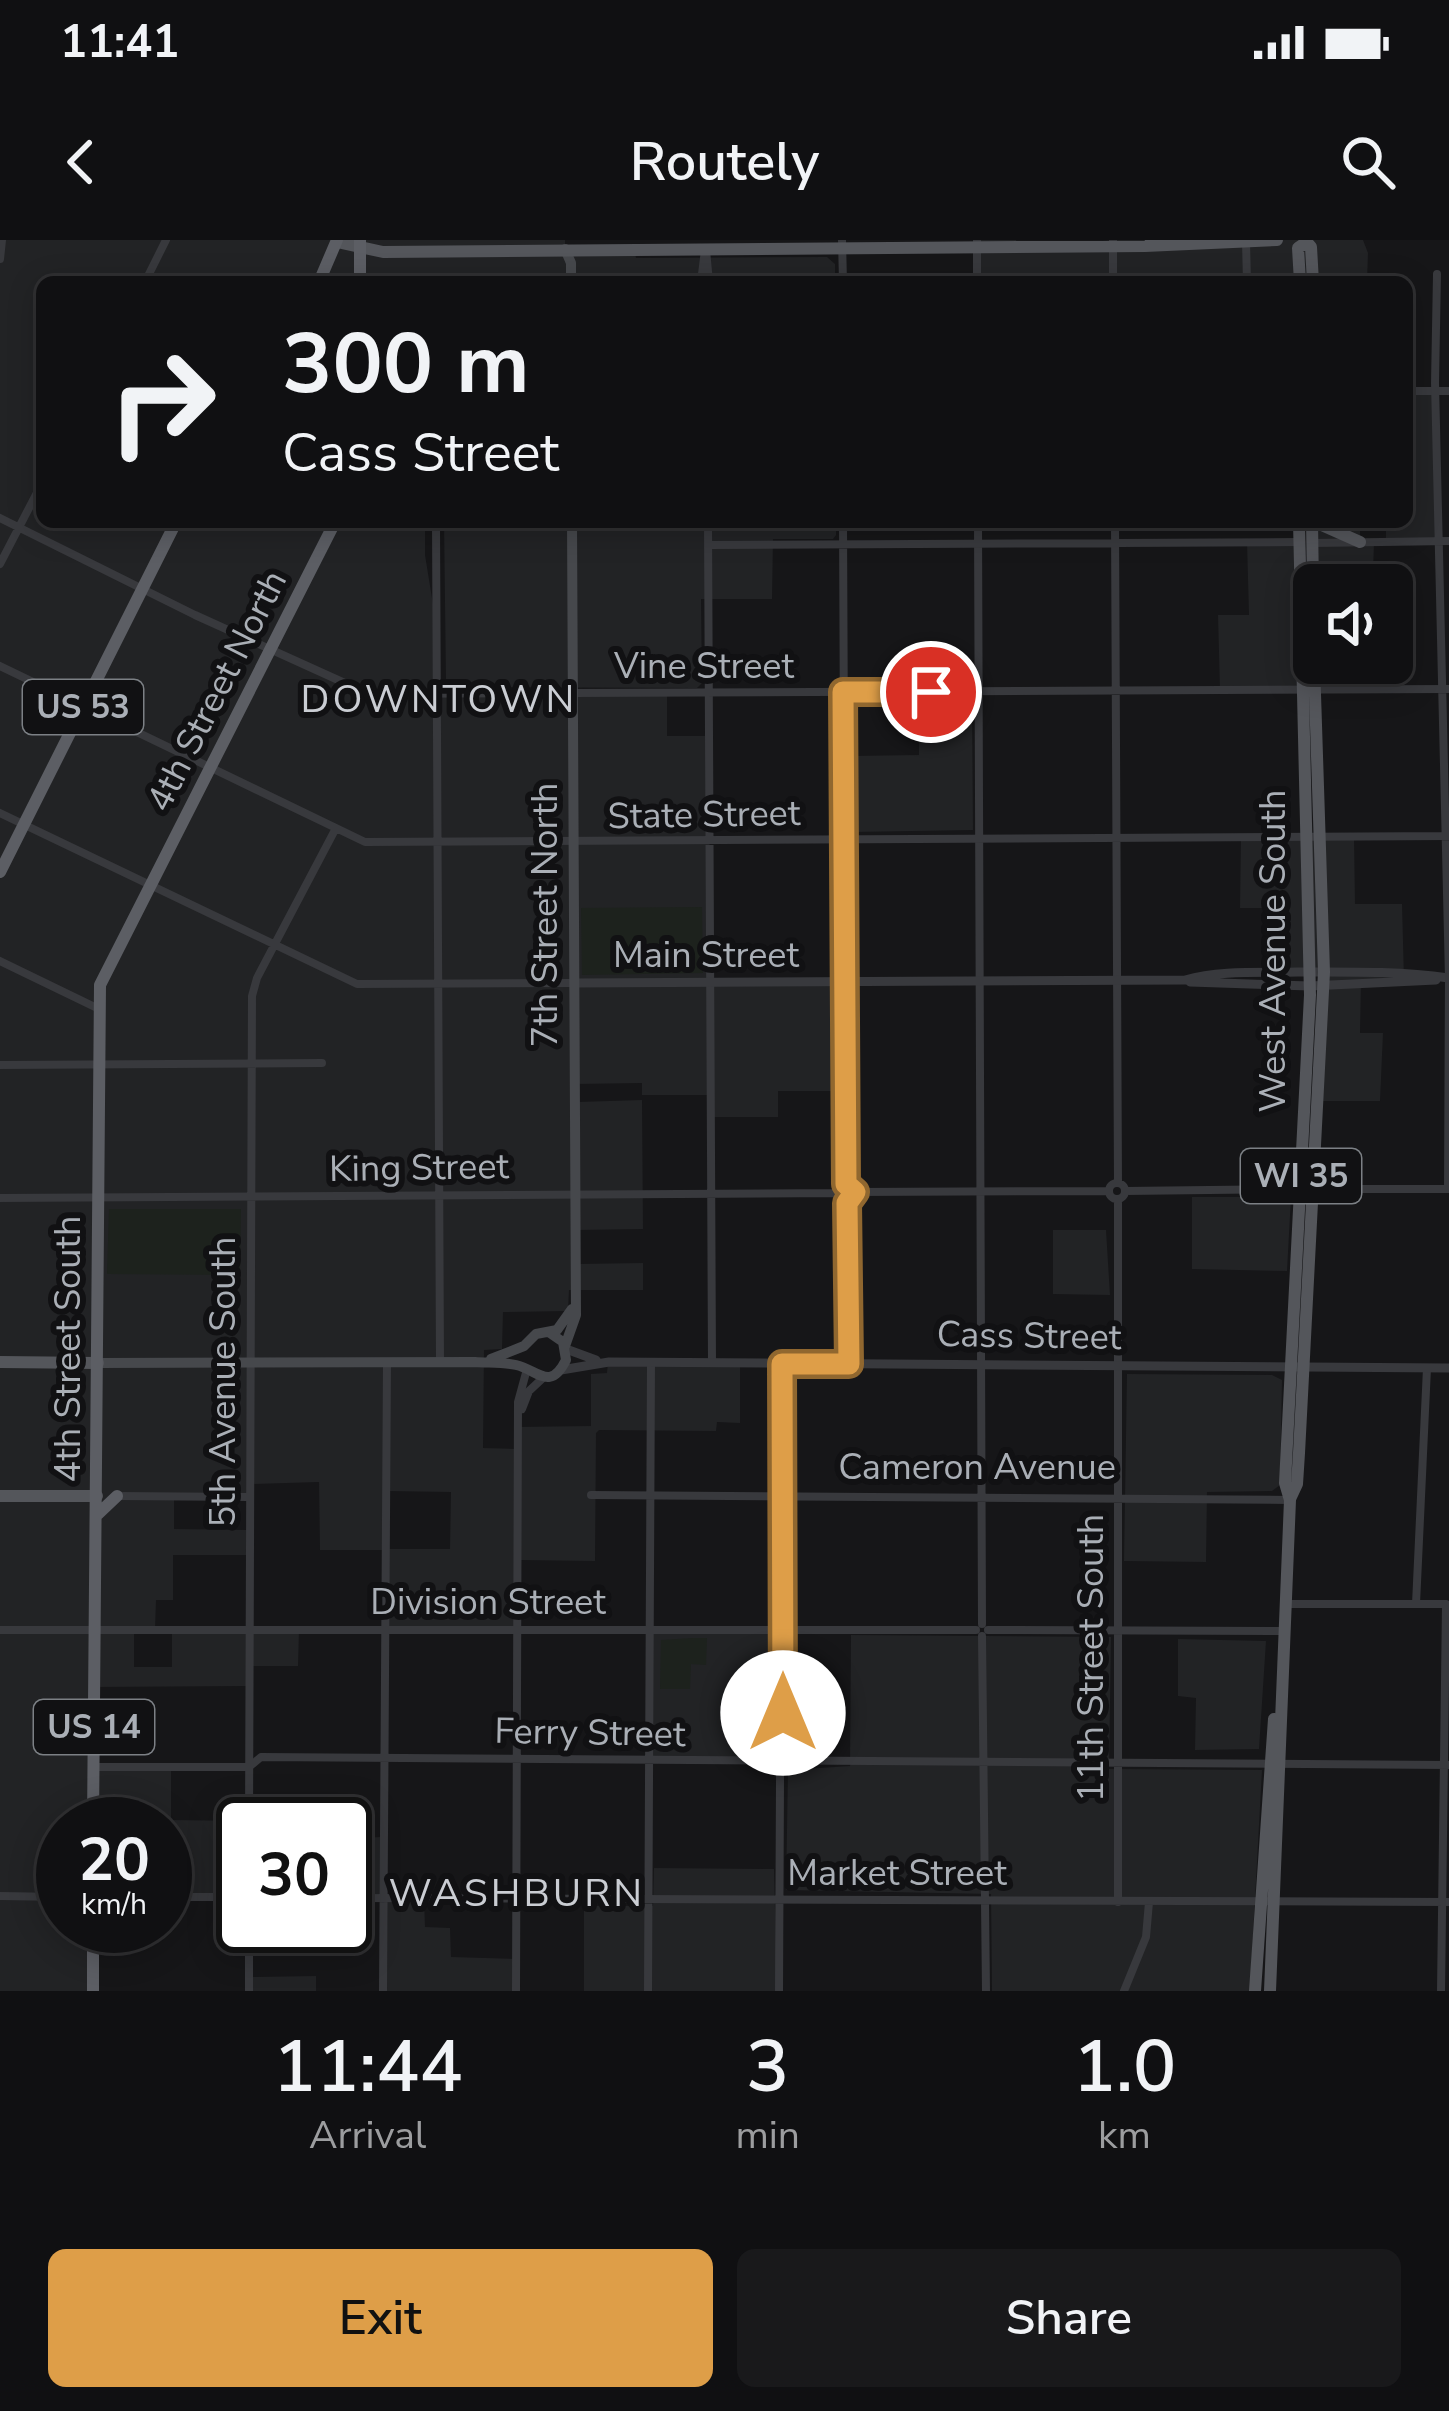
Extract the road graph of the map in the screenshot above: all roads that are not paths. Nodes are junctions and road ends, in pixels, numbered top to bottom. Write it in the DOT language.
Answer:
graph roads {
  1 [pos="2,240"];
  2 [pos="166,240"];
  3 [pos="336,240"];
  4 [pos="1277,240"];
  5 [pos="1246,241"];
  6 [pos="1305,242"];
  7 [pos="1114,243"];
  8 [pos="357,244"];
  9 [pos="565,244"];
  10 [pos="773,244"];
  11 [pos="842,244"];
  12 [pos="977,244"];
  13 [pos="705,249"];
  14 [pos="0,259"];
  15 [pos="1437,274"];
  16 [pos="148,276"];
  17 [pos="321,276"];
  18 [pos="360,276"];
  19 [pos="569,276"];
  20 [pos="705,276"];
  21 [pos="842,276"];
  22 [pos="977,276"];
  23 [pos="1113,276"];
  24 [pos="1247,276"];
  25 [pos="1300,276"];
  26 [pos="1313,276"];
  27 [pos="1449,391"];
  28 [pos="1413,393"];
  29 [pos="1436,397"];
  30 [pos="36,494"];
  31 [pos="0,518"];
  32 [pos="19,527"];
  33 [pos="173,528"];
  34 [pos="331,528"];
  35 [pos="436,528"];
  36 [pos="572,528"];
  37 [pos="708,528"];
  38 [pos="843,528"];
  39 [pos="978,528"];
  40 [pos="1115,528"];
  41 [pos="1301,528"];
  42 [pos="1311,528"];
  43 [pos="1328,528"];
  44 [pos="1444,540"];
  45 [pos="1305,542"];
  46 [pos="1360,542"];
  47 [pos="978,543"];
  48 [pos="1115,543"];
  49 [pos="843,544"];
  50 [pos="708,545"];
  51 [pos="0,564"];
  52 [pos="1307,564"];
  53 [pos="142,589"];
  54 [pos="271,650"];
  55 [pos="0,666"];
  56 [pos="1310,684"];
  57 [pos="1309,689"];
  58 [pos="1447,689"];
  59 [pos="1115,690"];
  60 [pos="979,691"];
  61 [pos="843,692"];
  62 [pos="708,693"];
  63 [pos="437,694"];
  64 [pos="574,694"];
  65 [pos="83,706"];
  66 [pos="212,769"];
  67 [pos="0,813"];
  68 [pos="23,825"];
  69 [pos="337,828"];
  70 [pos="1313,836"];
  71 [pos="1447,836"];
  72 [pos="979,839"];
  73 [pos="1117,839"];
  74 [pos="844,840"];
  75 [pos="710,841"];
  76 [pos="437,843"];
  77 [pos="574,843"];
  78 [pos="0,872"];
  79 [pos="152,886"];
  80 [pos="276,946"];
  81 [pos="0,961"];
  82 [pos="1449,978"];
  83 [pos="1317,979"];
  84 [pos="981,981"];
  85 [pos="1118,981"];
  86 [pos="710,982"];
  87 [pos="845,982"];
  88 [pos="575,983"];
  89 [pos="439,985"];
  90 [pos="100,1010"];
  91 [pos="322,1063"];
  92 [pos="252,1064"];
  93 [pos="0,1065"];
  94 [pos="99,1065"];
  95 [pos="846,1184"];
  96 [pos="1307,1189"];
  97 [pos="1448,1189"];
  98 [pos="982,1191"];
  99 [pos="1118,1191"];
  100 [pos="838,1192"];
  101 [pos="855,1192"];
  102 [pos="577,1193"];
  103 [pos="712,1193"];
  104 [pos="440,1194"];
  105 [pos="250,1196"];
  106 [pos="99,1197"];
  107 [pos="0,1198"];
  108 [pos="847,1200"];
  109 [pos="574,1307"];
  110 [pos="550,1333"];
  111 [pos="524,1346"];
  112 [pos="566,1348"];
  113 [pos="0,1362"];
  114 [pos="387,1362"];
  115 [pos="440,1362"];
  116 [pos="476,1362"];
  117 [pos="608,1362"];
  118 [pos="651,1362"];
  119 [pos="98,1363"];
  120 [pos="251,1363"];
  121 [pos="712,1363"];
  122 [pos="782,1364"];
  123 [pos="849,1364"];
  124 [pos="982,1365"];
  125 [pos="1119,1367"];
  126 [pos="1296,1367"];
  127 [pos="526,1368"];
  128 [pos="1427,1368"];
  129 [pos="1449,1368"];
  130 [pos="561,1370"];
  131 [pos="544,1377"];
  132 [pos="519,1416"];
  133 [pos="591,1495"];
  134 [pos="650,1495"];
  135 [pos="0,1496"];
  136 [pos="97,1496"];
  137 [pos="117,1496"];
  138 [pos="782,1496"];
  139 [pos="250,1497"];
  140 [pos="983,1498"];
  141 [pos="1118,1498"];
  142 [pos="1290,1500"];
  143 [pos="97,1516"];
  144 [pos="1285,1604"];
  145 [pos="1416,1604"];
  146 [pos="1448,1604"];
  147 [pos="650,1628"];
  148 [pos="518,1629"];
  149 [pos="0,1630"];
  150 [pos="94,1630"];
  151 [pos="249,1630"];
  152 [pos="385,1630"];
  153 [pos="783,1630"];
  154 [pos="982,1630"];
  155 [pos="1118,1630"];
  156 [pos="1283,1631"];
  157 [pos="385,1759"];
  158 [pos="518,1759"];
  159 [pos="649,1761"];
  160 [pos="783,1762"];
  161 [pos="982,1762"];
  162 [pos="1118,1763"];
  163 [pos="1275,1763"];
  164 [pos="1447,1765"];
  165 [pos="94,1767"];
  166 [pos="249,1767"];
  167 [pos="93,1797"];
  168 [pos="249,1797"];
  169 [pos="0,1896"];
  170 [pos="36,1897"];
  171 [pos="372,1898"];
  172 [pos="384,1898"];
  173 [pos="517,1899"];
  174 [pos="649,1899"];
  175 [pos="780,1900"];
  176 [pos="986,1901"];
  177 [pos="1118,1901"];
  178 [pos="1267,1901"];
  179 [pos="1149,1902"];
  180 [pos="1446,1902"];
  181 [pos="93,1953"];
  182 [pos="249,1953"];
  183 [pos="93,1991"];
  184 [pos="249,1991"];
  185 [pos="383,1991"];
  186 [pos="516,1991"];
  187 [pos="648,1991"];
  188 [pos="779,1991"];
  189 [pos="986,1991"];
  190 [pos="1124,1991"];
  191 [pos="1255,1991"];
  192 [pos="1270,1991"];
  193 [pos="1442,1991"];
  1 -- 14 [label="street"];
  2 -- 16 [label="street"];
  3 -- 8 [label="main road"];
  3 -- 17 [label="highway"];
  4 -- 5 [label="main road"];
  5 -- 7 [label="main road"];
  5 -- 24 [label="street"];
  6 -- 25 [label="main road"];
  6 -- 26 [label="main road"];
  7 -- 12 [label="main road"];
  7 -- 23 [label="street"];
  8 -- 9 [label="main road"];
  8 -- 18 [label="highway"];
  9 -- 13 [label="main road"];
  9 -- 19 [label="main road"];
  10 -- 11 [label="main road"];
  10 -- 13 [label="main road"];
  11 -- 12 [label="main road"];
  11 -- 21 [label="street"];
  12 -- 22 [label="street"];
  13 -- 20 [label="street"];
  15 -- 29 [label="street"];
  27 -- 29 [label="street"];
  28 -- 29 [label="street"];
  29 -- 44 [label="street"];
  30 -- 32 [label="street"];
  31 -- 32 [label="street, Vine Street"];
  32 -- 51 [label="street"];
  32 -- 53 [label="street, Vine Street"];
  33 -- 53 [label="highway, US 53"];
  34 -- 54 [label="highway, 4th Street North"];
  35 -- 63 [label="street"];
  36 -- 64 [label="main road, 7th Street North"];
  37 -- 50 [label="street"];
  38 -- 49 [label="street"];
  39 -- 47 [label="street"];
  40 -- 48 [label="street, 11th Street South"];
  41 -- 45 [label="main road, WI 35"];
  42 -- 45 [label="main road, WI 35"];
  43 -- 46 [label="main road"];
  44 -- 46 [label="street"];
  44 -- 58 [label="street"];
  45 -- 46 [label="street"];
  45 -- 48 [label="street"];
  45 -- 52 [label="main road, WI 35"];
  45 -- 57 [label="main road, WI 35"];
  47 -- 48 [label="street"];
  47 -- 49 [label="street"];
  47 -- 60 [label="street"];
  48 -- 59 [label="street, 11th Street South"];
  49 -- 50 [label="street"];
  49 -- 61 [label="street"];
  50 -- 62 [label="street"];
  53 -- 54 [label="street, Vine Street"];
  53 -- 65 [label="highway, US 53"];
  54 -- 63 [label="street, Vine Street"];
  54 -- 66 [label="highway, 4th Street North"];
  55 -- 65 [label="street, State Street"];
  56 -- 57 [label="main road, WI 35"];
  57 -- 58 [label="street, Vine Street"];
  57 -- 59 [label="street, Vine Street"];
  57 -- 70 [label="main road, WI 35"];
  58 -- 71 [label="street"];
  59 -- 60 [label="street, Vine Street"];
  59 -- 73 [label="street, 11th Street South"];
  60 -- 61 [label="street, Vine Street"];
  60 -- 72 [label="street"];
  61 -- 62 [label="street, Vine Street"];
  61 -- 74 [label="street"];
  62 -- 64 [label="street, Vine Street"];
  62 -- 75 [label="street"];
  63 -- 64 [label="street, Vine Street"];
  63 -- 76 [label="street"];
  64 -- 77 [label="main road, 7th Street North"];
  65 -- 66 [label="street, State Street"];
  65 -- 68 [label="highway, US 53"];
  66 -- 69 [label="street, State Street"];
  66 -- 79 [label="highway, 4th Street North"];
  67 -- 68 [label="street, Main Street"];
  68 -- 78 [label="highway, US 53"];
  68 -- 79 [label="street, Main Street"];
  69 -- 76 [label="street, State Street"];
  69 -- 80 [label="street, 5th Avenue South"];
  70 -- 71 [label="street, State Street"];
  70 -- 73 [label="street, State Street"];
  70 -- 83 [label="main road, WI 35"];
  71 -- 82 [label="street"];
  72 -- 73 [label="street, State Street"];
  72 -- 74 [label="street, State Street"];
  72 -- 84 [label="street"];
  73 -- 85 [label="street, 11th Street South"];
  74 -- 75 [label="street, State Street"];
  74 -- 87 [label="street"];
  75 -- 77 [label="street, State Street"];
  75 -- 86 [label="street"];
  76 -- 77 [label="street, State Street"];
  76 -- 89 [label="street"];
  77 -- 88 [label="main road, 7th Street North"];
  79 -- 80 [label="street, Main Street"];
  79 -- 90 [label="highway, 4th Street South"];
  80 -- 89 [label="street, Main Street"];
  80 -- 92 [label="street, 5th Avenue South"];
  81 -- 90 [label="street"];
  82 -- 83 [label="street, Main Street"];
  82 -- 97 [label="street"];
  83 -- 85 [label="street, Main Street"];
  83 -- 96 [label="main road, West Avenue South / WI 35"];
  84 -- 85 [label="street, Main Street"];
  84 -- 87 [label="street, Main Street"];
  84 -- 98 [label="street"];
  85 -- 99 [label="street, 11th Street South"];
  86 -- 87 [label="street, Main Street"];
  86 -- 88 [label="street, Main Street"];
  86 -- 103 [label="street"];
  87 -- 95 [label="street"];
  88 -- 89 [label="street, Main Street"];
  88 -- 102 [label="main road, 7th Street North"];
  89 -- 104 [label="street"];
  90 -- 94 [label="highway, 4th Street South"];
  91 -- 92 [label="street"];
  92 -- 94 [label="street"];
  92 -- 105 [label="street, 5th Avenue South"];
  93 -- 94 [label="street"];
  94 -- 106 [label="highway, 4th Street South"];
  95 -- 100 [label="street"];
  95 -- 101 [label="street"];
  96 -- 97 [label="street"];
  96 -- 99 [label="street"];
  96 -- 126 [label="main road, West Avenue South / WI 35"];
  98 -- 99 [label="street"];
  98 -- 101 [label="street"];
  98 -- 124 [label="street"];
  99 -- 125 [label="street, 11th Street South"];
  100 -- 103 [label="street, King Street"];
  100 -- 108 [label="street"];
  101 -- 108 [label="street"];
  102 -- 103 [label="street, King Street"];
  102 -- 104 [label="street, King Street"];
  102 -- 109 [label="main road, 7th Street North"];
  103 -- 121 [label="street"];
  104 -- 105 [label="street, King Street"];
  104 -- 115 [label="street"];
  105 -- 106 [label="street, King Street"];
  105 -- 120 [label="street, 5th Avenue South"];
  106 -- 107 [label="street, King Street"];
  106 -- 119 [label="highway, 4th Street South"];
  108 -- 123 [label="street"];
  109 -- 110 [label="main road"];
  109 -- 112 [label="main road, 7th Street North"];
  110 -- 111 [label="main road"];
  110 -- 112 [label="main road"];
  111 -- 116 [label="main road"];
  111 -- 127 [label="main road"];
  112 -- 117 [label="street, Cass Street"];
  112 -- 130 [label="main road"];
  113 -- 119 [label="main road"];
  114 -- 115 [label="main road"];
  114 -- 120 [label="main road"];
  114 -- 152 [label="street"];
  115 -- 116 [label="main road"];
  116 -- 127 [label="main road"];
  117 -- 118 [label="street, Cass Street"];
  117 -- 130 [label="street, Cass Street"];
  118 -- 121 [label="street, Cass Street"];
  118 -- 134 [label="street"];
  119 -- 120 [label="main road"];
  119 -- 136 [label="highway, 4th Street South / US 14"];
  120 -- 139 [label="street, 5th Avenue South"];
  121 -- 122 [label="street, Cass Street"];
  122 -- 123 [label="street, Cass Street"];
  122 -- 138 [label="street"];
  123 -- 124 [label="street, Cass Street"];
  124 -- 125 [label="street, Cass Street"];
  124 -- 140 [label="street"];
  125 -- 126 [label="street, Cass Street"];
  125 -- 141 [label="street, 11th Street South"];
  126 -- 128 [label="street, Cass Street"];
  126 -- 142 [label="main road, West Avenue South / WI 35"];
  127 -- 131 [label="main road"];
  127 -- 132 [label="street"];
  128 -- 129 [label="street, Cass Street"];
  128 -- 145 [label="street"];
  130 -- 131 [label="main road"];
  131 -- 132 [label="street"];
  132 -- 148 [label="street"];
  133 -- 134 [label="street, Cameron Avenue"];
  134 -- 138 [label="street, Cameron Avenue"];
  134 -- 147 [label="street"];
  135 -- 136 [label="main road"];
  136 -- 143 [label="highway, 4th Street South / US 14"];
  137 -- 139 [label="street"];
  137 -- 143 [label="highway"];
  138 -- 140 [label="street, Cameron Avenue"];
  138 -- 153 [label="street"];
  139 -- 151 [label="street, 5th Avenue South"];
  140 -- 141 [label="street, Cameron Avenue"];
  140 -- 154 [label="street"];
  141 -- 142 [label="street, Cameron Avenue"];
  141 -- 155 [label="street, 11th Street South"];
  142 -- 144 [label="main road, West Avenue South / WI 35"];
  143 -- 150 [label="highway, 4th Street South / US 14"];
  144 -- 145 [label="street"];
  144 -- 156 [label="main road, West Avenue South / WI 35"];
  145 -- 146 [label="street"];
  146 -- 164 [label="street"];
  147 -- 148 [label="street, Division Street"];
  147 -- 153 [label="street, Division Street"];
  147 -- 159 [label="street"];
  148 -- 152 [label="street, Division Street"];
  148 -- 158 [label="street"];
  149 -- 150 [label="street, Division Street"];
  150 -- 151 [label="street, Division Street"];
  150 -- 165 [label="highway, 4th Street South / US 14"];
  151 -- 152 [label="street, Division Street"];
  151 -- 166 [label="street, 5th Avenue South"];
  152 -- 157 [label="street"];
  153 -- 154 [label="street, Division Street"];
  153 -- 160 [label="street"];
  154 -- 155 [label="street, Division Street"];
  154 -- 161 [label="street"];
  155 -- 156 [label="street, Division Street"];
  155 -- 162 [label="street, 11th Street South"];
  156 -- 163 [label="main road, West Avenue South / WI 35"];
  157 -- 158 [label="street, Ferry Street"];
  157 -- 166 [label="street, Ferry Street"];
  157 -- 172 [label="street"];
  158 -- 159 [label="street, Ferry Street"];
  158 -- 173 [label="street"];
  159 -- 160 [label="street, Ferry Street"];
  159 -- 174 [label="street"];
  160 -- 161 [label="street, Ferry Street"];
  160 -- 175 [label="street"];
  161 -- 162 [label="street, Ferry Street"];
  161 -- 176 [label="street"];
  162 -- 163 [label="street, Ferry Street"];
  162 -- 177 [label="street, 11th Street South"];
  163 -- 164 [label="street, Ferry Street"];
  163 -- 178 [label="main road, West Avenue South / WI 35"];
  164 -- 180 [label="street"];
  165 -- 166 [label="street, Ferry Street"];
  165 -- 167 [label="highway, 4th Street South / US 14"];
  166 -- 168 [label="street, 5th Avenue South"];
  169 -- 170 [label="street"];
  171 -- 172 [label="street, Market Street"];
  172 -- 173 [label="street, Market Street"];
  172 -- 185 [label="street"];
  173 -- 174 [label="street, Market Street"];
  173 -- 186 [label="street"];
  174 -- 175 [label="street, Market Street"];
  174 -- 187 [label="street"];
  175 -- 176 [label="street, Market Street"];
  175 -- 188 [label="street"];
  176 -- 177 [label="street, Market Street"];
  176 -- 189 [label="street"];
  177 -- 179 [label="street, Market Street"];
  178 -- 179 [label="street, Market Street"];
  178 -- 180 [label="street, Market Street"];
  178 -- 191 [label="main road, West Avenue South / WI 35"];
  178 -- 192 [label="main road, West Avenue South / WI 35"];
  179 -- 190 [label="street"];
  180 -- 193 [label="street"];
  181 -- 183 [label="highway"];
  182 -- 184 [label="street"];
}
